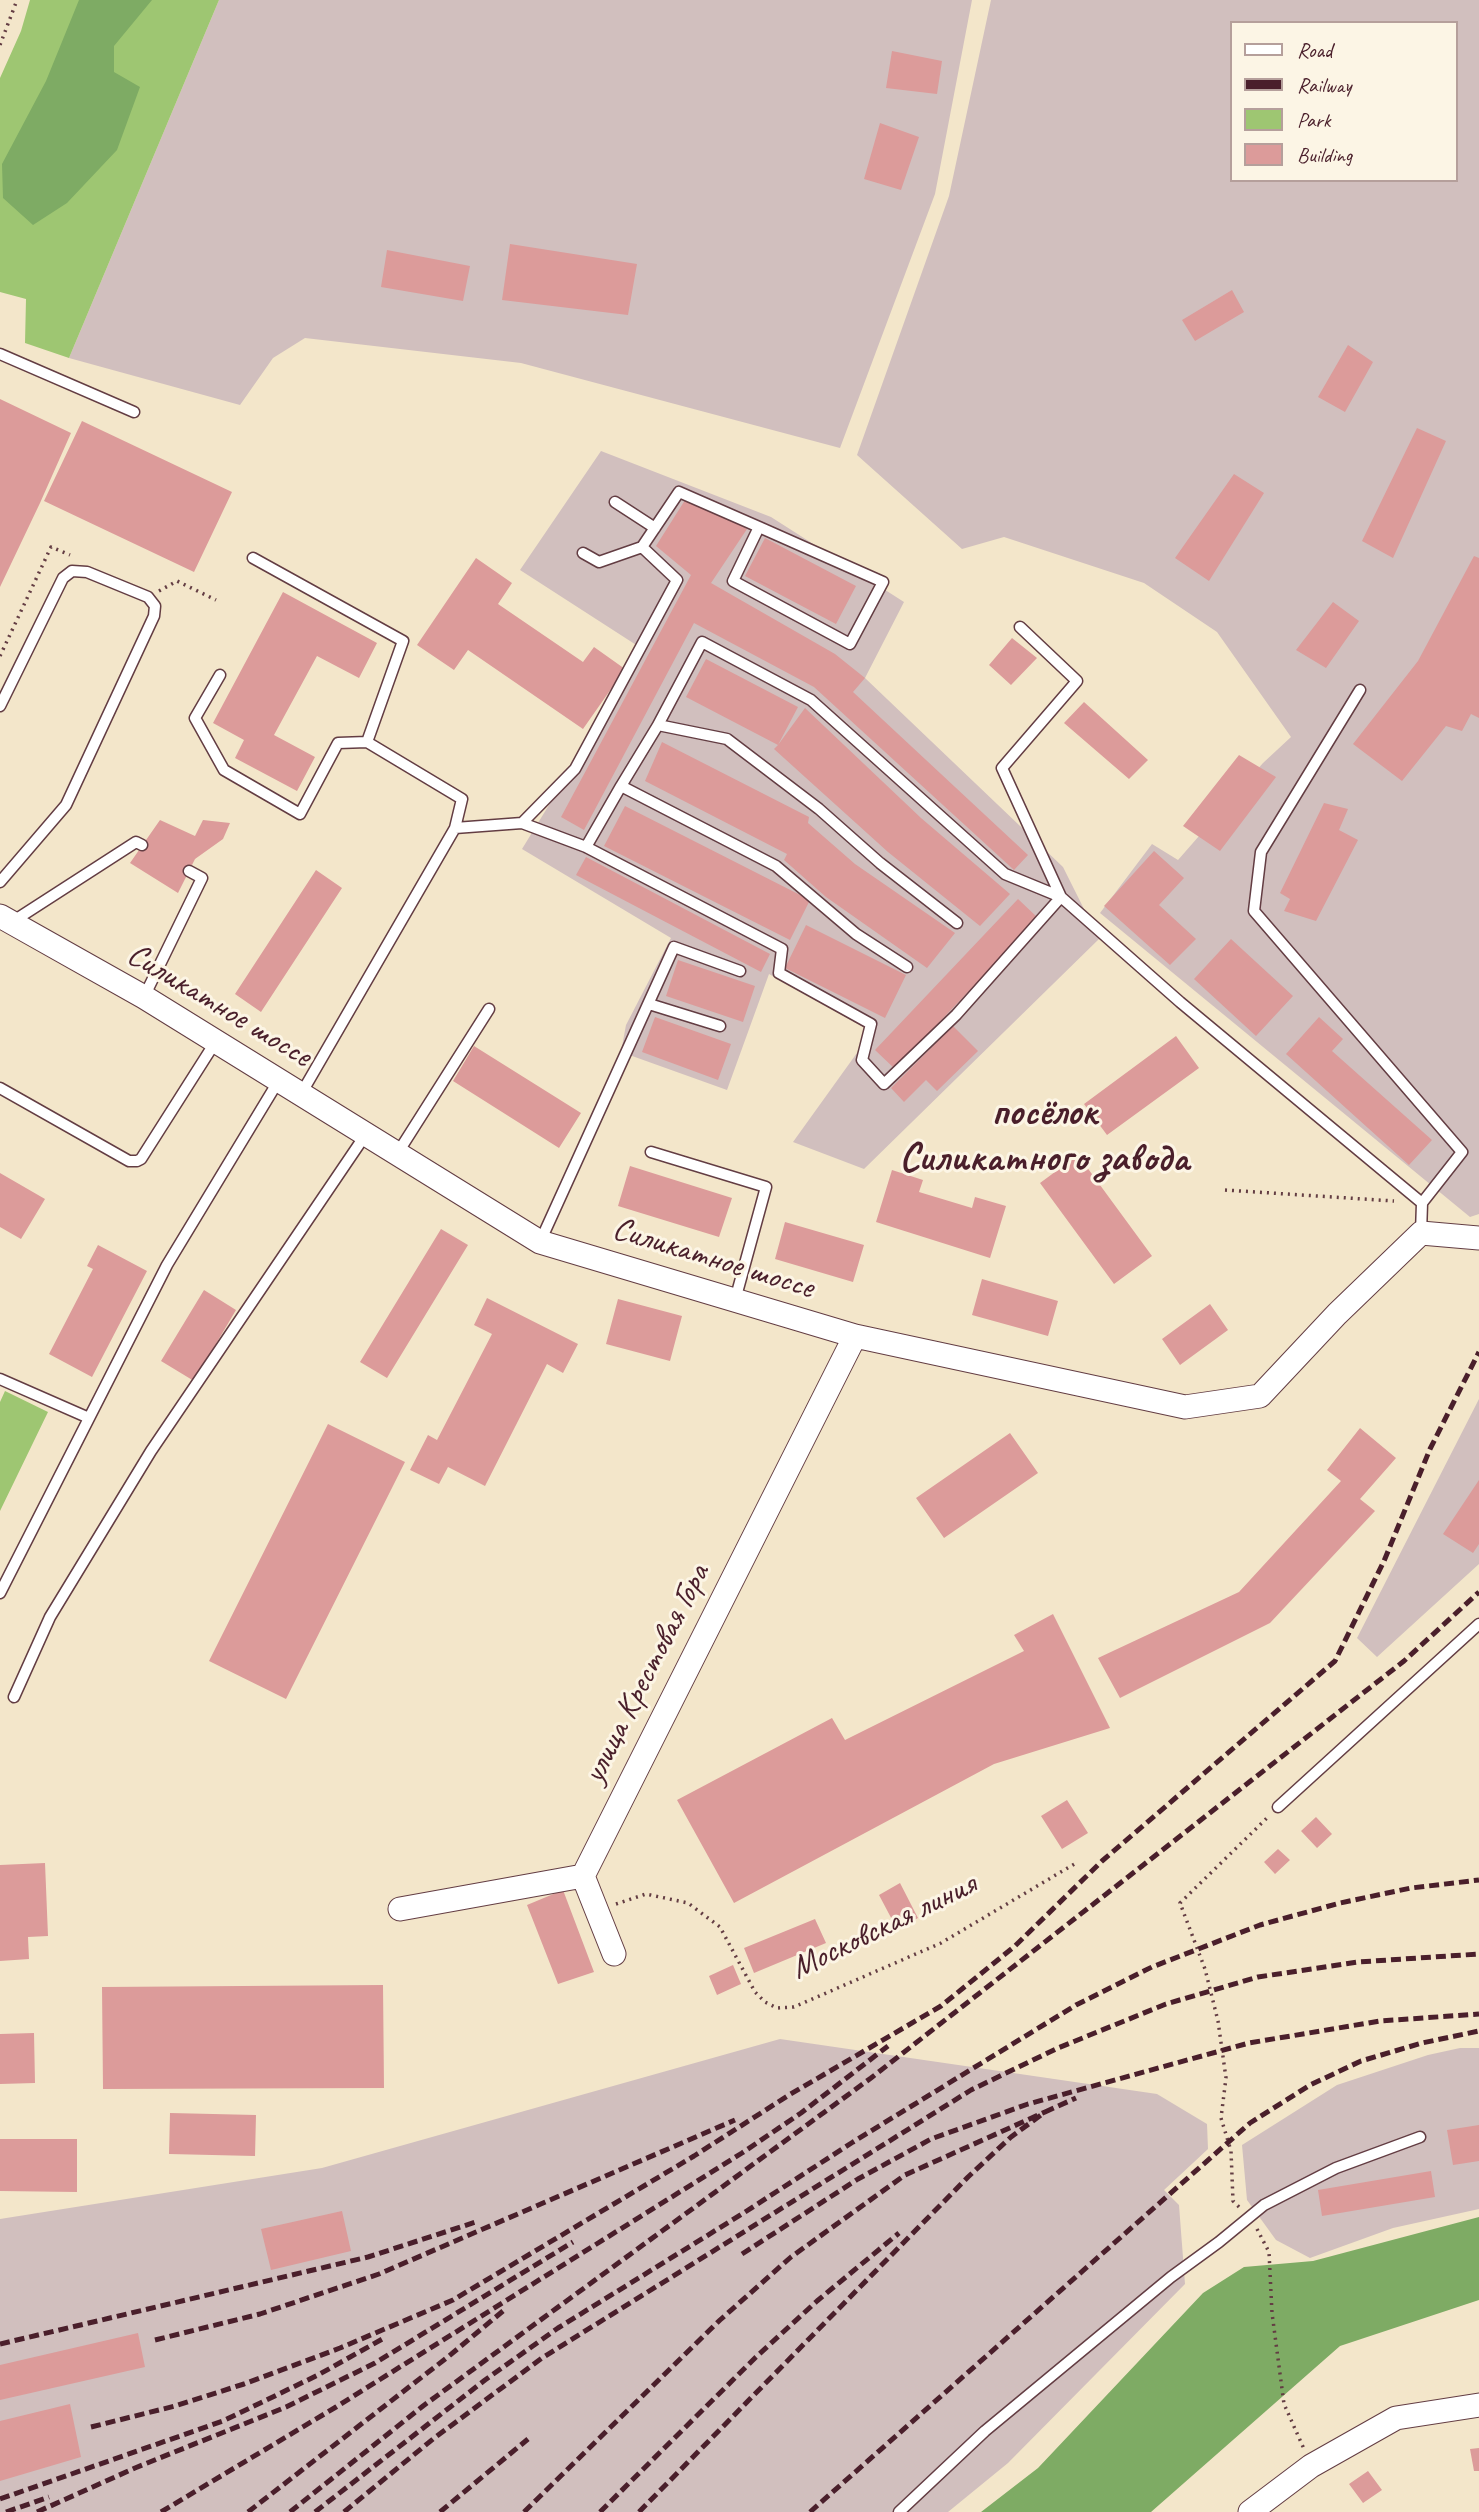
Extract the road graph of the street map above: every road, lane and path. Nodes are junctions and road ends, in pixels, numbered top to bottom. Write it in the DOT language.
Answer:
graph roads {
  1 [pos="17,0"];
  2 [pos="0,45"];
  3 [pos="0,354"];
  4 [pos="134,412"];
  5 [pos="615,502"];
  6 [pos="760,527"];
  7 [pos="655,528"];
  8 [pos="642,547"];
  9 [pos="583,553"];
  10 [pos="253,558"];
  11 [pos="1020,628"];
  12 [pos="220,675"];
  13 [pos="1360,690"];
  14 [pos="0,706"];
  15 [pos="658,725"];
  16 [pos="367,741"];
  17 [pos="621,786"];
  18 [pos="522,823"];
  19 [pos="456,828"];
  20 [pos="142,845"];
  21 [pos="586,847"];
  22 [pos="189,871"];
  23 [pos="0,882"];
  24 [pos="1061,897"];
  25 [pos="6,919"];
  26 [pos="957,923"];
  27 [pos="907,967"];
  28 [pos="740,971"];
  29 [pos="144,997"];
  30 [pos="649,1004"];
  31 [pos="489,1009"];
  32 [pos="720,1026"];
  33 [pos="216,1041"];
  34 [pos="279,1080"];
  35 [pos="0,1088"];
  36 [pos="301,1094"];
  37 [pos="366,1134"];
  38 [pos="650,1152"];
  39 [pos="397,1154"];
  40 [pos="1225,1189"];
  41 [pos="1422,1203"];
  42 [pos="1421,1233"];
  43 [pos="1479,1238"];
  44 [pos="540,1242"];
  45 [pos="735,1300"];
  46 [pos="855,1336"];
  47 [pos="0,1379"];
  48 [pos="89,1418"];
  49 [pos="0,1592"];
  50 [pos="1479,1624"];
  51 [pos="14,1697"];
  52 [pos="1278,1807"];
  53 [pos="1076,1863"];
  54 [pos="583,1876"];
  55 [pos="400,1909"];
  56 [pos="597,1910"];
  57 [pos="614,1954"];
  58 [pos="1420,2137"];
  59 [pos="1249,2217"];
  60 [pos="1479,2405"];
  61 [pos="1311,2466"];
  62 [pos="899,2512"];
  63 [pos="1250,2512"];
  1 -- 2 [label="path"];
  3 -- 4 [label="lane"];
  5 -- 7 [label="lane"];
  6 -- 6 [label="lane"];
  6 -- 7 [label="lane"];
  7 -- 8 [label="lane"];
  8 -- 9 [label="lane"];
  8 -- 18 [label="lane"];
  10 -- 16 [label="lane"];
  11 -- 24 [label="lane"];
  12 -- 16 [label="lane"];
  13 -- 41 [label="lane"];
  14 -- 23 [label="lane"];
  15 -- 17 [label="lane"];
  15 -- 24 [label="lane"];
  15 -- 26 [label="lane"];
  16 -- 19 [label="lane"];
  17 -- 21 [label="lane"];
  17 -- 27 [label="lane"];
  18 -- 19 [label="lane"];
  18 -- 21 [label="lane"];
  19 -- 36 [label="lane"];
  20 -- 25 [label="lane"];
  21 -- 24 [label="lane"];
  22 -- 29 [label="lane"];
  24 -- 41 [label="lane"];
  25 -- 29 [label="street, Силикатное шоссе"];
  28 -- 30 [label="lane"];
  29 -- 33 [label="street, Силикатное шоссе"];
  30 -- 32 [label="lane"];
  30 -- 44 [label="lane"];
  31 -- 39 [label="lane"];
  33 -- 34 [label="street, Силикатное шоссе"];
  33 -- 35 [label="lane"];
  34 -- 36 [label="street, Силикатное шоссе"];
  34 -- 48 [label="lane"];
  36 -- 37 [label="street, Силикатное шоссе"];
  37 -- 39 [label="street, Силикатное шоссе"];
  37 -- 51 [label="lane"];
  38 -- 45 [label="lane"];
  39 -- 44 [label="street, Силикатное шоссе"];
  40 -- 41 [label="path"];
  41 -- 42 [label="lane"];
  42 -- 43 [label="street"];
  42 -- 46 [label="street, Силикатное шоссе"];
  44 -- 45 [label="street, Силикатное шоссе"];
  45 -- 46 [label="street, Силикатное шоссе"];
  46 -- 54 [label="street, улица Крестовая Гора"];
  47 -- 48 [label="lane"];
  48 -- 49 [label="lane"];
  50 -- 52 [label="lane"];
  52 -- 59 [label="path"];
  53 -- 56 [label="path, Московская линия"];
  54 -- 55 [label="street"];
  54 -- 56 [label="street"];
  56 -- 57 [label="street"];
  58 -- 59 [label="lane"];
  59 -- 61 [label="path"];
  59 -- 62 [label="lane"];
  60 -- 61 [label="street"];
  61 -- 63 [label="street"];
}
